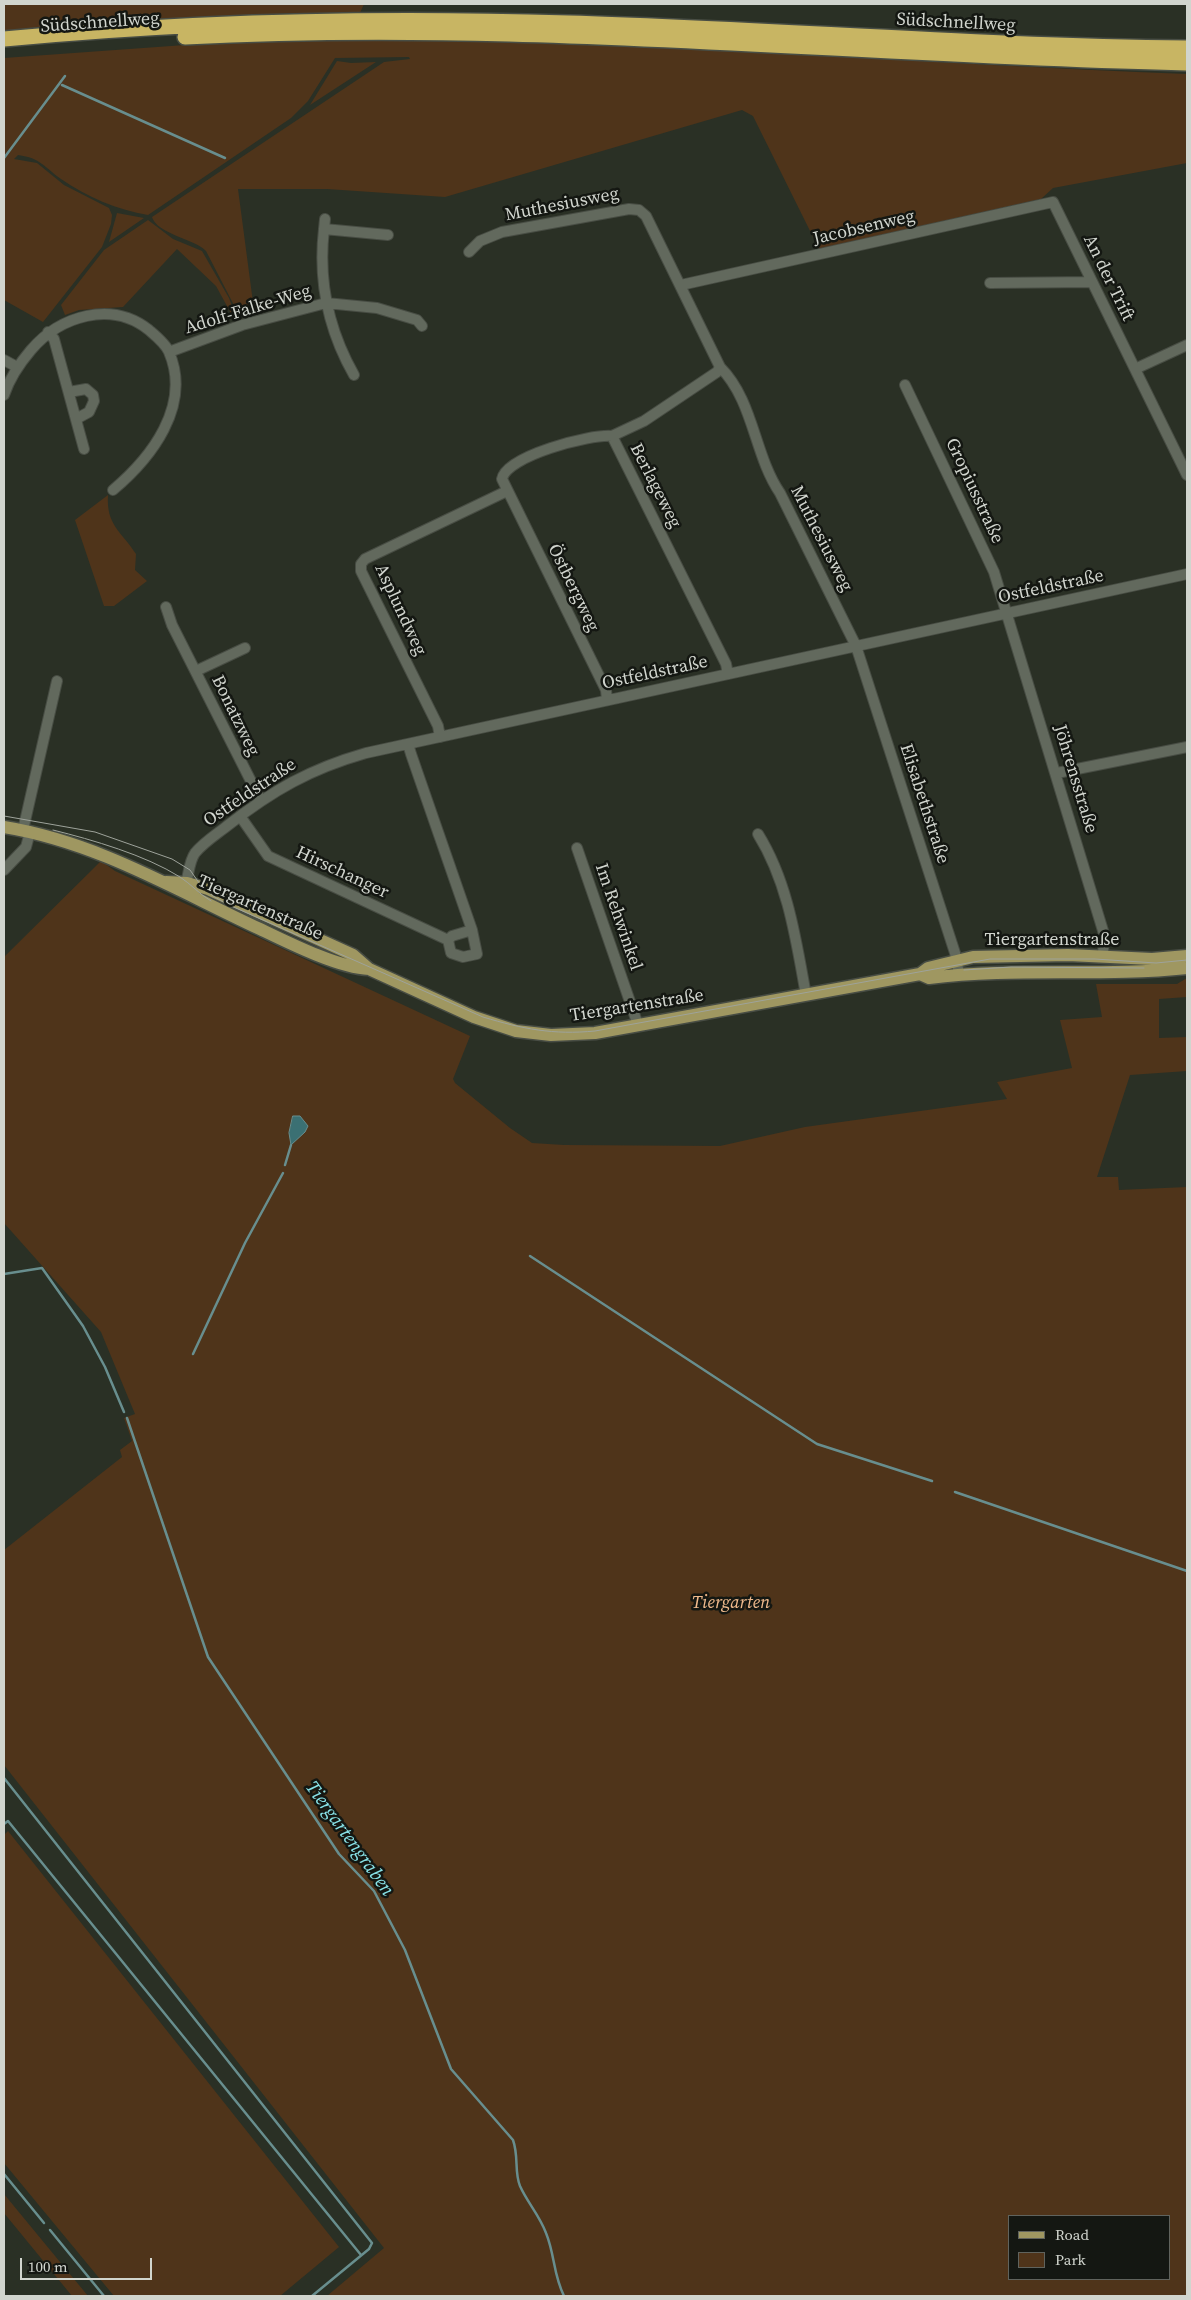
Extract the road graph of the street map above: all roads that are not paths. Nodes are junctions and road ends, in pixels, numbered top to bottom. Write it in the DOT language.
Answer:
graph roads {
  1 [pos="334,26"];
  2 [pos="4,40"];
  3 [pos="1187,48"];
  4 [pos="4,49"];
  5 [pos="1028,52"];
  6 [pos="1187,63"];
  7 [pos="1053,202"];
  8 [pos="388,234"];
  9 [pos="469,252"];
  10 [pos="1092,282"];
  11 [pos="990,283"];
  12 [pos="681,285"];
  13 [pos="326,303"];
  14 [pos="422,326"];
  15 [pos="48,332"];
  16 [pos="1187,345"];
  17 [pos="169,352"];
  18 [pos="4,360"];
  19 [pos="17,367"];
  20 [pos="720,367"];
  21 [pos="1135,369"];
  22 [pos="354,375"];
  23 [pos="906,385"];
  24 [pos="69,392"];
  25 [pos="4,395"];
  26 [pos="76,419"];
  27 [pos="612,436"];
  28 [pos="84,449"];
  29 [pos="1183,458"];
  30 [pos="1187,475"];
  31 [pos="113,490"];
  32 [pos="507,491"];
  33 [pos="1187,574"];
  34 [pos="166,607"];
  35 [pos="1008,613"];
  36 [pos="856,646"];
  37 [pos="245,648"];
  38 [pos="196,671"];
  39 [pos="728,674"];
  40 [pos="57,681"];
  41 [pos="607,700"];
  42 [pos="440,737"];
  43 [pos="408,744"];
  44 [pos="1187,747"];
  45 [pos="1057,773"];
  46 [pos="261,801"];
  47 [pos="240,816"];
  48 [pos="4,827"];
  49 [pos="26,831"];
  50 [pos="758,834"];
  51 [pos="577,848"];
  52 [pos="4,870"];
  53 [pos="185,887"];
  54 [pos="472,930"];
  55 [pos="448,940"];
  56 [pos="1103,956"];
  57 [pos="1187,956"];
  58 [pos="957,961"];
  59 [pos="1187,968"];
  60 [pos="920,974"];
  61 [pos="959,974"];
  62 [pos="806,995"];
  63 [pos="638,1025"];
  1 -- 2 [label="highway, Südschnellweg"];
  1 -- 4 [label="highway, Südschnellweg"];
  1 -- 5 [label="highway, Südschnellweg"];
  3 -- 5 [label="highway, Südschnellweg"];
  5 -- 6 [label="highway, Südschnellweg"];
  7 -- 10 [label="street, An der Trift"];
  7 -- 12 [label="street, Jacobsenweg"];
  8 -- 13 [label="street"];
  9 -- 12 [label="street, Muthesiusweg"];
  10 -- 11 [label="street"];
  10 -- 21 [label="street, An der Trift"];
  12 -- 20 [label="street, Muthesiusweg"];
  13 -- 14 [label="street, Adolf-Falke-Weg"];
  13 -- 17 [label="street, Adolf-Falke-Weg"];
  13 -- 22 [label="street"];
  15 -- 17 [label="street"];
  15 -- 19 [label="street"];
  15 -- 24 [label="street"];
  16 -- 21 [label="street"];
  17 -- 31 [label="street"];
  18 -- 19 [label="street"];
  19 -- 25 [label="street"];
  20 -- 27 [label="street"];
  20 -- 36 [label="street, Muthesiusweg"];
  21 -- 29 [label="street, An der Trift"];
  23 -- 35 [label="street, Gropiusstraße"];
  24 -- 26 [label="street"];
  24 -- 26 [label="street"];
  26 -- 28 [label="street"];
  27 -- 32 [label="street, Berlageweg"];
  27 -- 39 [label="street, Berlageweg"];
  29 -- 30 [label="street, An der Trift"];
  32 -- 41 [label="street, Östbergweg"];
  32 -- 42 [label="street, Asplundweg"];
  33 -- 35 [label="street, Ostfeldstraße"];
  34 -- 38 [label="street, Bonatzweg"];
  35 -- 36 [label="street, Ostfeldstraße"];
  35 -- 45 [label="street, Jöhrensstraße"];
  36 -- 39 [label="street, Ostfeldstraße"];
  36 -- 58 [label="street, Elisabethstraße"];
  37 -- 38 [label="street, Bonatzweg"];
  38 -- 46 [label="street, Bonatzweg"];
  39 -- 41 [label="street, Ostfeldstraße"];
  40 -- 49 [label="street"];
  41 -- 42 [label="street, Ostfeldstraße"];
  42 -- 43 [label="street, Ostfeldstraße"];
  43 -- 46 [label="street, Ostfeldstraße"];
  43 -- 54 [label="street, Hirschanger"];
  44 -- 45 [label="street"];
  45 -- 56 [label="street, Jöhrensstraße"];
  46 -- 47 [label="street, Ostfeldstraße"];
  47 -- 53 [label="street, Ostfeldstraße"];
  47 -- 55 [label="street, Hirschanger"];
  48 -- 49 [label="main road, Tiergartenstraße"];
  49 -- 52 [label="street"];
  49 -- 53 [label="main road, Tiergartenstraße"];
  50 -- 62 [label="street"];
  51 -- 63 [label="street, Im Rehwinkel"];
  53 -- 63 [label="main road, Tiergartenstraße"];
  54 -- 55 [label="street"];
  54 -- 55 [label="street, Hirschanger"];
  56 -- 57 [label="main road, Tiergartenstraße"];
  56 -- 58 [label="main road, Tiergartenstraße"];
  58 -- 60 [label="main road, Tiergartenstraße"];
  58 -- 61 [label="street, Elisabethstraße"];
  59 -- 61 [label="main road, Tiergartenstraße"];
  60 -- 61 [label="main road, Tiergartenstraße"];
  60 -- 62 [label="main road, Tiergartenstraße"];
  62 -- 63 [label="main road, Tiergartenstraße"];
}
